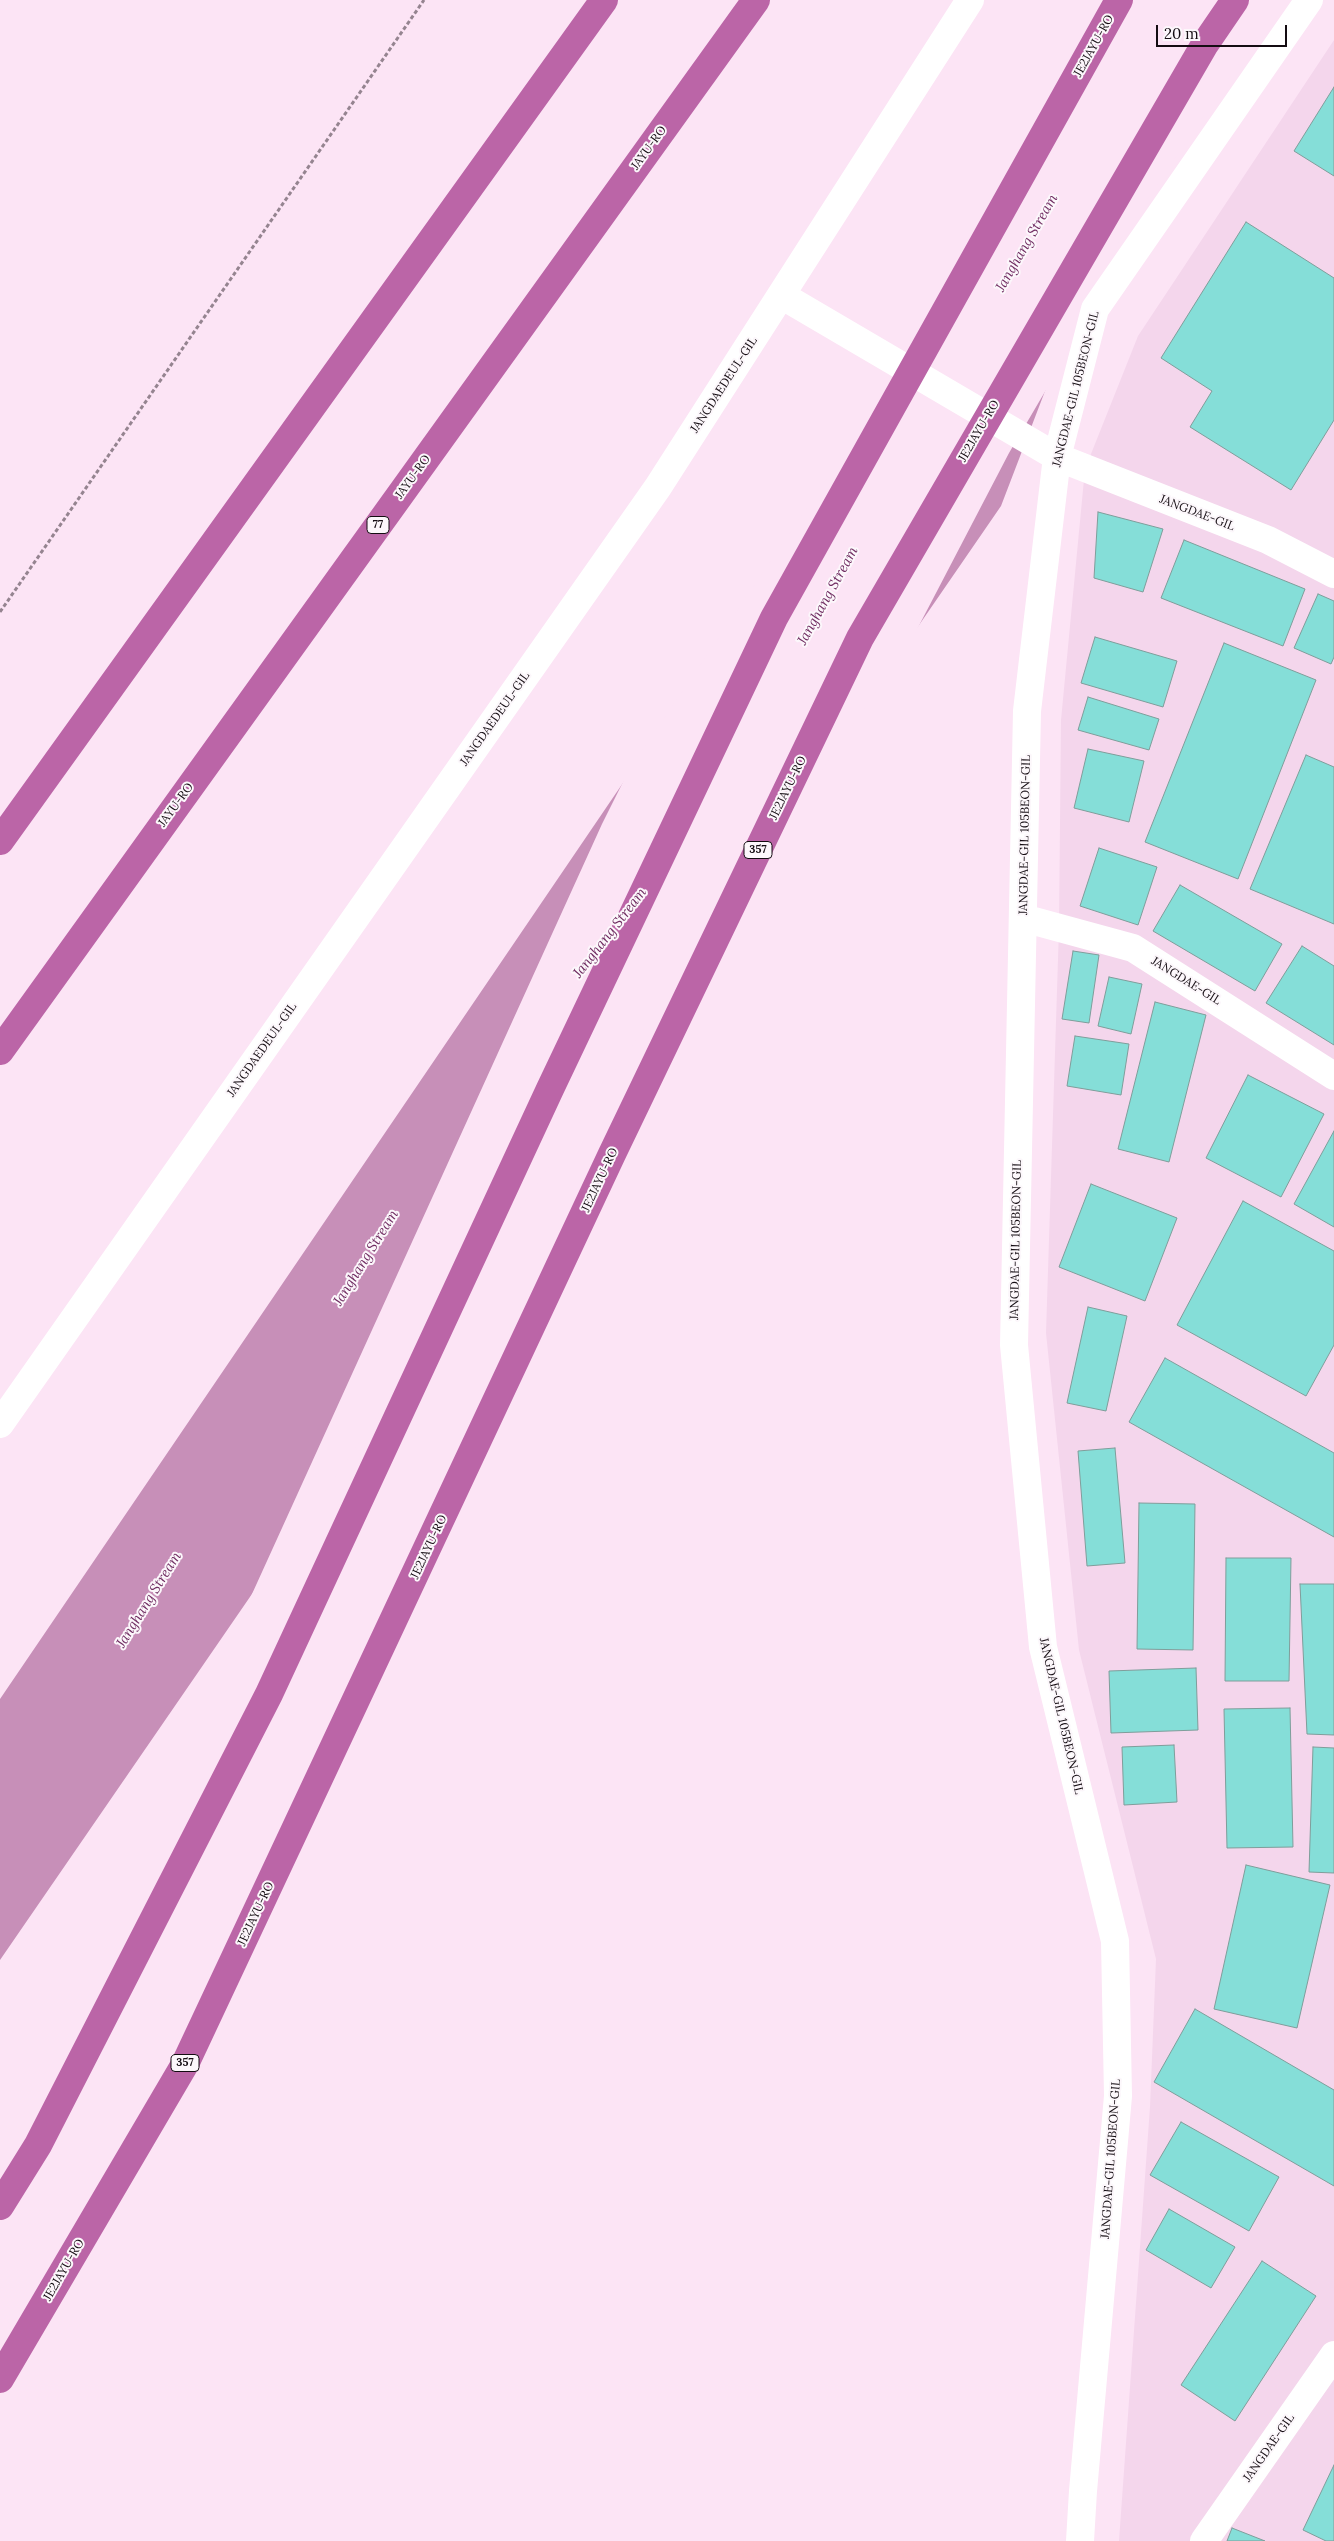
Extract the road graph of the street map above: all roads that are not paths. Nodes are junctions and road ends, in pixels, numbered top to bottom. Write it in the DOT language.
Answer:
graph roads {
  1 [pos="604,0"];
  2 [pos="756,0"];
  3 [pos="970,0"];
  4 [pos="1119,0"];
  5 [pos="1235,0"];
  6 [pos="1309,0"];
  7 [pos="781,295"];
  8 [pos="1048,452"];
  9 [pos="1334,574"];
  10 [pos="0,840"];
  11 [pos="1023,918"];
  12 [pos="0,1051"];
  13 [pos="1334,1076"];
  14 [pos="0,1424"];
  15 [pos="0,2206"];
  16 [pos="1334,2355"];
  17 [pos="0,2379"];
  18 [pos="1080,2541"];
  19 [pos="1204,2541"];
  1 -- 10 [label="highway"];
  2 -- 12 [label="highway, JAYU-RO / 77"];
  3 -- 7 [label="street, JANGDAEDEUL-GIL"];
  4 -- 15 [label="highway, JE2JAYU-RO"];
  5 -- 17 [label="highway, JE2JAYU-RO / 357"];
  6 -- 8 [label="street, JANGDAE-GIL 105BEON-GIL"];
  7 -- 8 [label="street, JANGDAE-GIL"];
  7 -- 14 [label="street, JANGDAEDEUL-GIL"];
  8 -- 9 [label="street, JANGDAE-GIL"];
  8 -- 11 [label="street, JANGDAE-GIL 105BEON-GIL"];
  11 -- 13 [label="street, JANGDAE-GIL"];
  11 -- 18 [label="street, JANGDAE-GIL 105BEON-GIL"];
  16 -- 19 [label="street, JANGDAE-GIL"];
}
